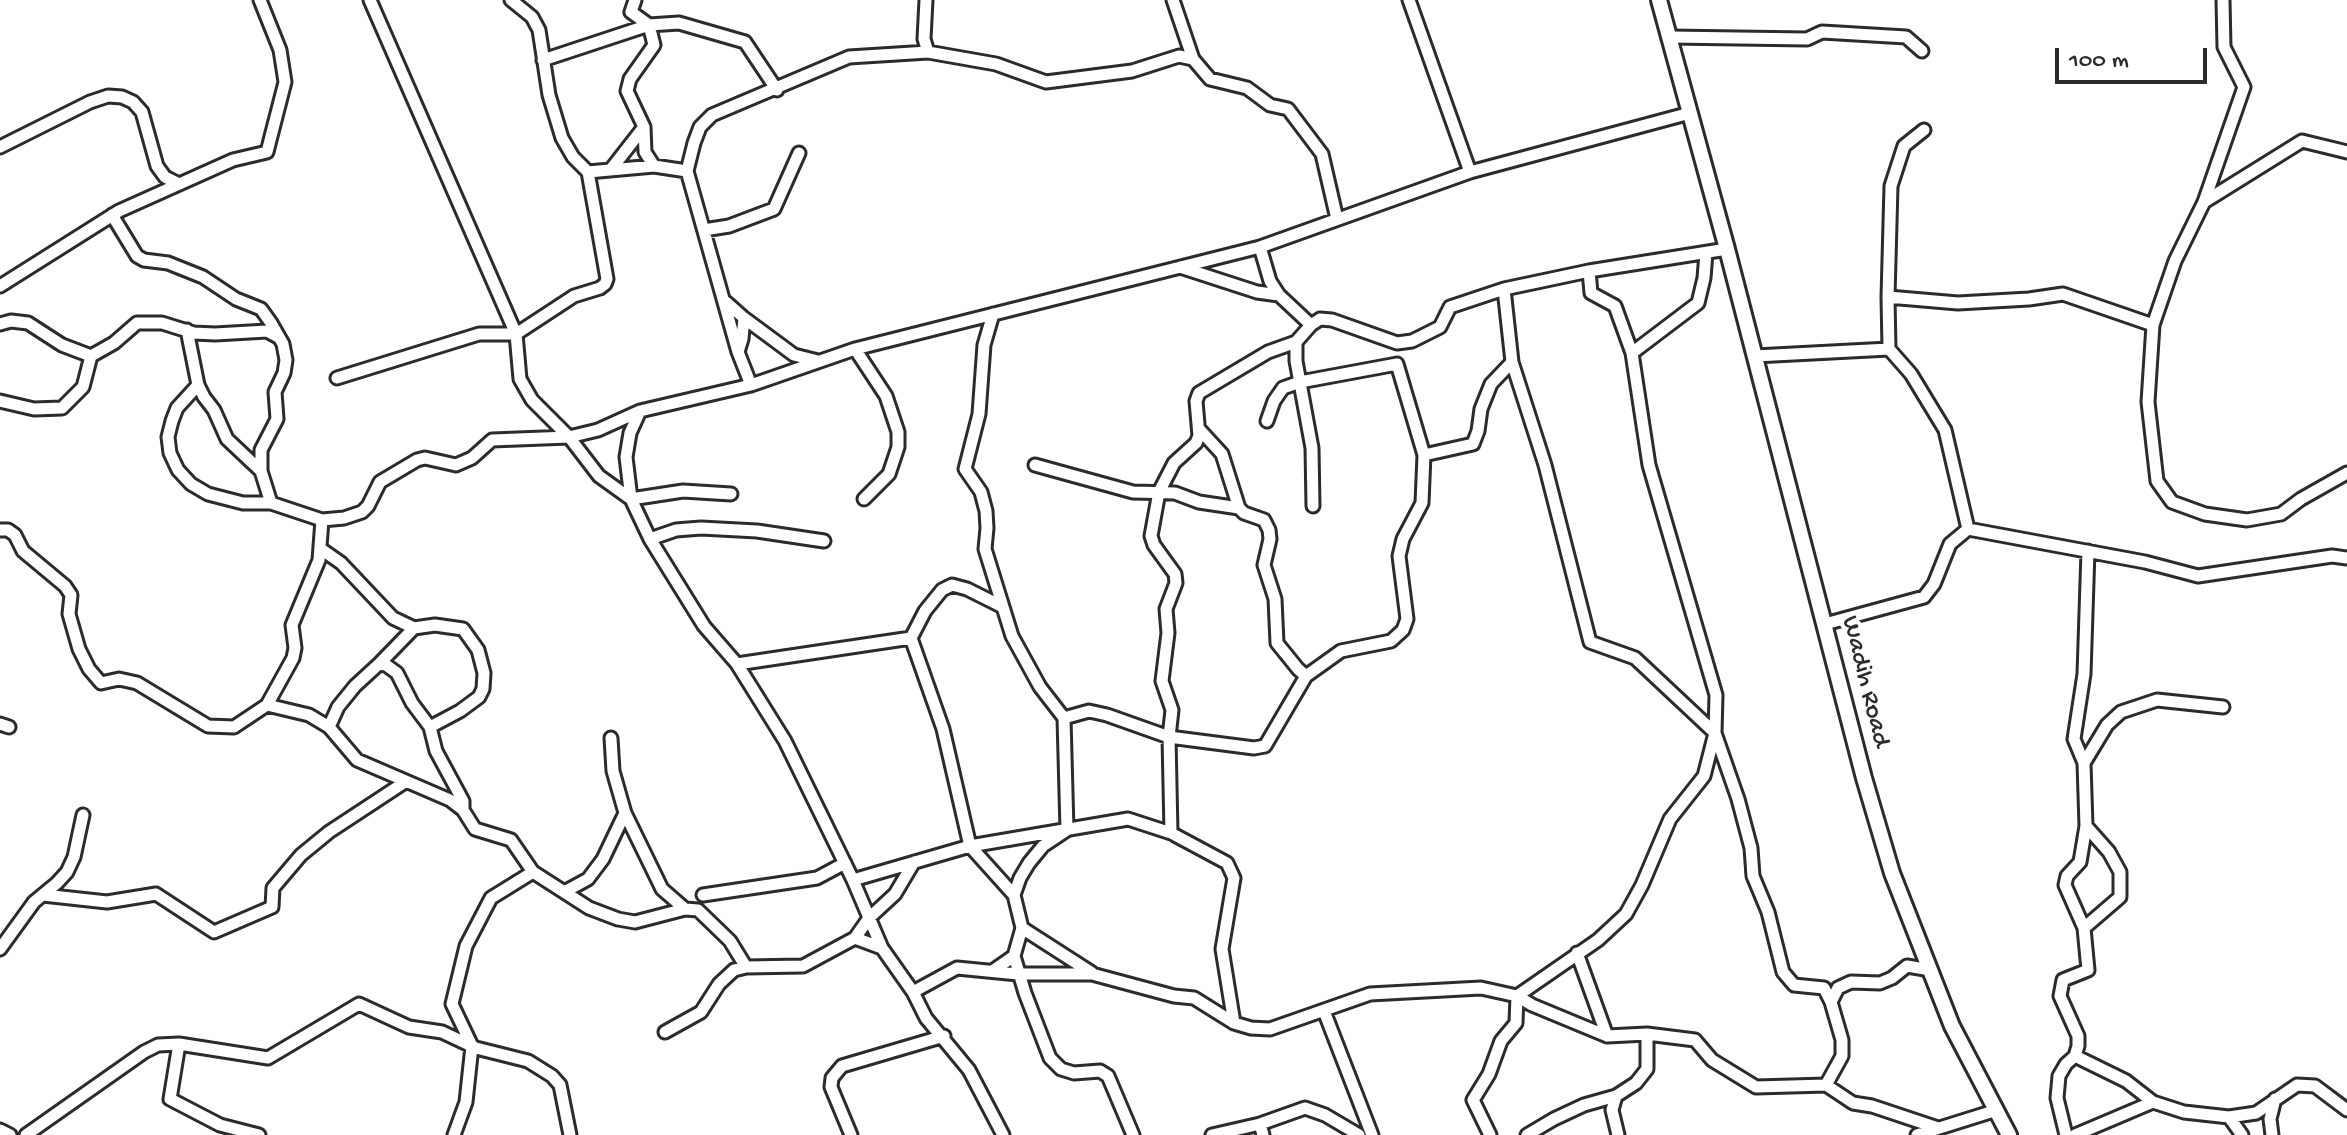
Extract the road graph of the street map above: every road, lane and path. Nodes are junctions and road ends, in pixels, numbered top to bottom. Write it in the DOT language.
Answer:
graph roads {
  1 [pos="260,0"];
  2 [pos="370,0"];
  3 [pos="511,0"];
  4 [pos="926,0"];
  5 [pos="1173,0"];
  6 [pos="1409,0"];
  7 [pos="1659,0"];
  8 [pos="2223,0"];
  9 [pos="633,6"];
  10 [pos="649,25"];
  11 [pos="624,34"];
  12 [pos="1670,37"];
  13 [pos="1922,51"];
  14 [pos="928,52"];
  15 [pos="1193,59"];
  16 [pos="543,60"];
  17 [pos="777,90"];
  18 [pos="1690,113"];
  19 [pos="644,127"];
  20 [pos="1924,130"];
  21 [pos="0,147"];
  22 [pos="2347,152"];
  23 [pos="799,153"];
  24 [pos="654,166"];
  25 [pos="612,168"];
  26 [pos="687,171"];
  27 [pos="588,172"];
  28 [pos="1470,172"];
  29 [pos="179,184"];
  30 [pos="2204,202"];
  31 [pos="112,215"];
  32 [pos="1337,219"];
  33 [pos="704,230"];
  34 [pos="1260,247"];
  35 [pos="1727,249"];
  36 [pos="1706,253"];
  37 [pos="1178,266"];
  38 [pos="1589,271"];
  39 [pos="0,286"];
  40 [pos="1504,289"];
  41 [pos="1279,295"];
  42 [pos="1888,297"];
  43 [pos="726,302"];
  44 [pos="993,314"];
  45 [pos="744,318"];
  46 [pos="0,324"];
  47 [pos="1311,325"];
  48 [pos="2153,325"];
  49 [pos="187,330"];
  50 [pos="516,334"];
  51 [pos="1296,342"];
  52 [pos="1397,343"];
  53 [pos="283,344"];
  54 [pos="855,349"];
  55 [pos="1889,349"];
  56 [pos="738,352"];
  57 [pos="1632,353"];
  58 [pos="91,356"];
  59 [pos="1755,356"];
  60 [pos="819,362"];
  61 [pos="1512,362"];
  62 [pos="1397,364"];
  63 [pos="337,378"];
  64 [pos="1300,382"];
  65 [pos="198,385"];
  66 [pos="751,385"];
  67 [pos="0,401"];
  68 [pos="640,411"];
  69 [pos="1267,421"];
  70 [pos="1199,429"];
  71 [pos="569,437"];
  72 [pos="1424,455"];
  73 [pos="1035,465"];
  74 [pos="261,471"];
  75 [pos="2347,473"];
  76 [pos="1159,492"];
  77 [pos="731,494"];
  78 [pos="631,499"];
  79 [pos="864,499"];
  80 [pos="271,503"];
  81 [pos="1313,506"];
  82 [pos="1239,508"];
  83 [pos="322,520"];
  84 [pos="1968,529"];
  85 [pos="0,530"];
  86 [pos="650,539"];
  87 [pos="824,541"];
  88 [pos="321,549"];
  89 [pos="2088,551"];
  90 [pos="2347,558"];
  91 [pos="1003,607"];
  92 [pos="1825,624"];
  93 [pos="414,628"];
  94 [pos="911,638"];
  95 [pos="395,649"];
  96 [pos="379,664"];
  97 [pos="737,664"];
  98 [pos="397,673"];
  99 [pos="1306,676"];
  100 [pos="267,705"];
  101 [pos="2223,707"];
  102 [pos="1064,718"];
  103 [pos="329,727"];
  104 [pos="430,727"];
  105 [pos="1715,733"];
  106 [pos="1169,737"];
  107 [pos="611,738"];
  108 [pos="2084,763"];
  109 [pos="405,782"];
  110 [pos="463,810"];
  111 [pos="625,813"];
  112 [pos="83,815"];
  113 [pos="2086,826"];
  114 [pos="1067,830"];
  115 [pos="1171,833"];
  116 [pos="970,846"];
  117 [pos="914,862"];
  118 [pos="845,863"];
  119 [pos="533,872"];
  120 [pos="853,880"];
  121 [pos="566,891"];
  122 [pos="43,895"];
  123 [pos="703,895"];
  124 [pos="1014,895"];
  125 [pos="685,909"];
  126 [pos="869,918"];
  127 [pos="1022,928"];
  128 [pos="2084,928"];
  129 [pos="855,938"];
  130 [pos="882,948"];
  131 [pos="0,949"];
  132 [pos="1577,953"];
  133 [pos="1014,956"];
  134 [pos="746,967"];
  135 [pos="994,970"];
  136 [pos="1931,970"];
  137 [pos="1018,974"];
  138 [pos="1092,974"];
  139 [pos="913,992"];
  140 [pos="1517,996"];
  141 [pos="1831,1002"];
  142 [pos="1324,1011"];
  143 [pos="1234,1023"];
  144 [pos="665,1032"];
  145 [pos="1647,1034"];
  146 [pos="944,1036"];
  147 [pos="1607,1036"];
  148 [pos="179,1044"];
  149 [pos="472,1046"];
  150 [pos="2075,1056"];
  151 [pos="1826,1085"];
  152 [pos="1616,1096"];
  153 [pos="2275,1099"];
  154 [pos="2153,1102"];
  155 [pos="1997,1110"];
  156 [pos="2347,1110"];
  157 [pos="2229,1117"];
  158 [pos="1938,1128"];
  159 [pos="1262,1129"];
  160 [pos="0,1130"];
  161 [pos="10,1135"];
  162 [pos="26,1135"];
  163 [pos="259,1135"];
  164 [pos="454,1135"];
  165 [pos="570,1135"];
  166 [pos="851,1135"];
  167 [pos="1003,1135"];
  168 [pos="1133,1135"];
  169 [pos="1212,1135"];
  170 [pos="1359,1135"];
  171 [pos="1372,1135"];
  172 [pos="1490,1135"];
  173 [pos="1527,1135"];
  174 [pos="1618,1135"];
  175 [pos="1917,1135"];
  176 [pos="2009,1135"];
  177 [pos="2066,1135"];
  178 [pos="2075,1135"];
  179 [pos="2242,1135"];
  180 [pos="2272,1135"];
  1 -- 29 [label="street"];
  2 -- 50 [label="street"];
  3 -- 16 [label="street"];
  4 -- 14 [label="street"];
  5 -- 15 [label="street"];
  6 -- 28 [label="street"];
  7 -- 12 [label="street, Wadih Road"];
  8 -- 30 [label="street"];
  9 -- 10 [label="street"];
  9 -- 11 [label="street"];
  10 -- 11 [label="street"];
  10 -- 17 [label="street"];
  10 -- 19 [label="street"];
  11 -- 16 [label="street"];
  12 -- 13 [label="street"];
  12 -- 18 [label="street, Wadih Road"];
  14 -- 15 [label="street"];
  14 -- 17 [label="street"];
  15 -- 32 [label="street"];
  16 -- 27 [label="street"];
  17 -- 26 [label="street"];
  18 -- 28 [label="street"];
  18 -- 35 [label="street, Wadih Road"];
  19 -- 24 [label="street"];
  19 -- 25 [label="street"];
  20 -- 42 [label="street"];
  21 -- 29 [label="street"];
  22 -- 30 [label="street"];
  23 -- 33 [label="street"];
  24 -- 25 [label="street"];
  24 -- 26 [label="street"];
  25 -- 27 [label="street"];
  26 -- 33 [label="street"];
  27 -- 50 [label="street"];
  28 -- 32 [label="street"];
  29 -- 31 [label="street"];
  30 -- 48 [label="street"];
  31 -- 39 [label="street"];
  31 -- 53 [label="street"];
  32 -- 34 [label="street"];
  33 -- 43 [label="street"];
  34 -- 37 [label="street"];
  34 -- 41 [label="street"];
  35 -- 36 [label="street"];
  35 -- 59 [label="street, Wadih Road"];
  36 -- 38 [label="street"];
  36 -- 57 [label="street"];
  37 -- 41 [label="street"];
  37 -- 44 [label="street"];
  38 -- 40 [label="street"];
  38 -- 57 [label="street"];
  40 -- 52 [label="street"];
  40 -- 61 [label="street"];
  41 -- 47 [label="street"];
  42 -- 48 [label="street"];
  42 -- 55 [label="street"];
  43 -- 45 [label="street"];
  43 -- 56 [label="street"];
  44 -- 54 [label="street"];
  44 -- 91 [label="street"];
  45 -- 56 [label="street"];
  45 -- 60 [label="street"];
  46 -- 58 [label="street"];
  47 -- 51 [label="street"];
  47 -- 52 [label="street"];
  48 -- 75 [label="street"];
  49 -- 53 [label="street"];
  49 -- 58 [label="street"];
  49 -- 65 [label="street"];
  50 -- 63 [label="street"];
  50 -- 71 [label="street"];
  51 -- 64 [label="street"];
  51 -- 70 [label="street"];
  52 -- 62 [label="street"];
  53 -- 74 [label="street"];
  54 -- 60 [label="street"];
  54 -- 79 [label="street"];
  55 -- 59 [label="street"];
  55 -- 84 [label="street"];
  56 -- 66 [label="street"];
  57 -- 105 [label="street"];
  58 -- 67 [label="street"];
  59 -- 92 [label="street, Wadih Road"];
  60 -- 66 [label="street"];
  61 -- 72 [label="street"];
  61 -- 105 [label="street"];
  62 -- 64 [label="street"];
  62 -- 72 [label="street"];
  64 -- 69 [label="street"];
  64 -- 81 [label="street"];
  65 -- 74 [label="street"];
  65 -- 80 [label="street"];
  66 -- 68 [label="street"];
  68 -- 71 [label="street"];
  68 -- 78 [label="street"];
  70 -- 76 [label="street"];
  70 -- 82 [label="street"];
  71 -- 78 [label="street"];
  71 -- 83 [label="street"];
  72 -- 99 [label="street"];
  73 -- 76 [label="street"];
  74 -- 80 [label="street"];
  76 -- 82 [label="street"];
  76 -- 106 [label="street"];
  77 -- 78 [label="street"];
  78 -- 86 [label="street"];
  80 -- 83 [label="street"];
  82 -- 99 [label="street"];
  83 -- 88 [label="street"];
  84 -- 89 [label="street"];
  84 -- 92 [label="street"];
  85 -- 100 [label="street"];
  86 -- 87 [label="street"];
  86 -- 97 [label="street"];
  88 -- 93 [label="street"];
  88 -- 100 [label="street"];
  89 -- 90 [label="street"];
  89 -- 108 [label="street"];
  91 -- 94 [label="street"];
  91 -- 102 [label="street"];
  92 -- 136 [label="street, Wadih Road"];
  93 -- 95 [label="street"];
  93 -- 104 [label="street"];
  94 -- 97 [label="street"];
  94 -- 116 [label="street"];
  95 -- 96 [label="street"];
  95 -- 98 [label="street"];
  96 -- 98 [label="street"];
  96 -- 103 [label="street"];
  97 -- 118 [label="street"];
  98 -- 104 [label="street"];
  99 -- 106 [label="street"];
  100 -- 103 [label="street"];
  101 -- 108 [label="street"];
  102 -- 106 [label="street"];
  102 -- 114 [label="street"];
  103 -- 109 [label="street"];
  104 -- 110 [label="street"];
  105 -- 132 [label="street"];
  105 -- 141 [label="street"];
  106 -- 115 [label="street"];
  107 -- 111 [label="street"];
  108 -- 113 [label="street"];
  109 -- 110 [label="street"];
  109 -- 122 [label="street"];
  110 -- 119 [label="street"];
  111 -- 121 [label="street"];
  111 -- 125 [label="street"];
  112 -- 122 [label="street"];
  113 -- 128 [label="street"];
  113 -- 128 [label="street"];
  114 -- 115 [label="street"];
  114 -- 116 [label="street"];
  114 -- 124 [label="street"];
  115 -- 143 [label="street"];
  116 -- 117 [label="street"];
  116 -- 124 [label="street"];
  117 -- 120 [label="street"];
  117 -- 126 [label="street"];
  118 -- 120 [label="street"];
  118 -- 123 [label="street"];
  119 -- 121 [label="street"];
  119 -- 149 [label="street"];
  120 -- 126 [label="street"];
  121 -- 125 [label="street"];
  122 -- 131 [label="street"];
  124 -- 127 [label="street"];
  125 -- 134 [label="street"];
  126 -- 129 [label="street"];
  126 -- 130 [label="street"];
  127 -- 133 [label="street"];
  127 -- 138 [label="street"];
  128 -- 150 [label="street"];
  129 -- 130 [label="street"];
  129 -- 134 [label="street"];
  130 -- 139 [label="street"];
  132 -- 140 [label="street"];
  132 -- 147 [label="street"];
  133 -- 135 [label="street"];
  133 -- 137 [label="street"];
  134 -- 144 [label="street"];
  135 -- 137 [label="street"];
  135 -- 139 [label="street"];
  136 -- 141 [label="street"];
  136 -- 155 [label="street, Wadih Road"];
  137 -- 138 [label="street"];
  137 -- 168 [label="street"];
  138 -- 143 [label="street"];
  139 -- 146 [label="street"];
  140 -- 142 [label="street"];
  140 -- 147 [label="street"];
  140 -- 172 [label="street"];
  141 -- 151 [label="street"];
  142 -- 143 [label="street"];
  142 -- 171 [label="street"];
  145 -- 147 [label="street"];
  145 -- 151 [label="street"];
  145 -- 152 [label="street"];
  146 -- 166 [label="street"];
  146 -- 167 [label="street"];
  148 -- 149 [label="street"];
  148 -- 162 [label="street"];
  148 -- 163 [label="street"];
  149 -- 164 [label="street"];
  149 -- 165 [label="street"];
  150 -- 154 [label="street"];
  150 -- 177 [label="street"];
  151 -- 158 [label="street"];
  152 -- 173 [label="street"];
  152 -- 174 [label="street"];
  153 -- 156 [label="street"];
  153 -- 157 [label="street"];
  153 -- 180 [label="street"];
  154 -- 157 [label="street"];
  154 -- 178 [label="street"];
  155 -- 158 [label="street"];
  155 -- 176 [label="street, Wadih Road"];
  157 -- 179 [label="street"];
  158 -- 175 [label="street"];
  159 -- 169 [label="street"];
  159 -- 170 [label="street"];
  160 -- 161 [label="street"];
}
